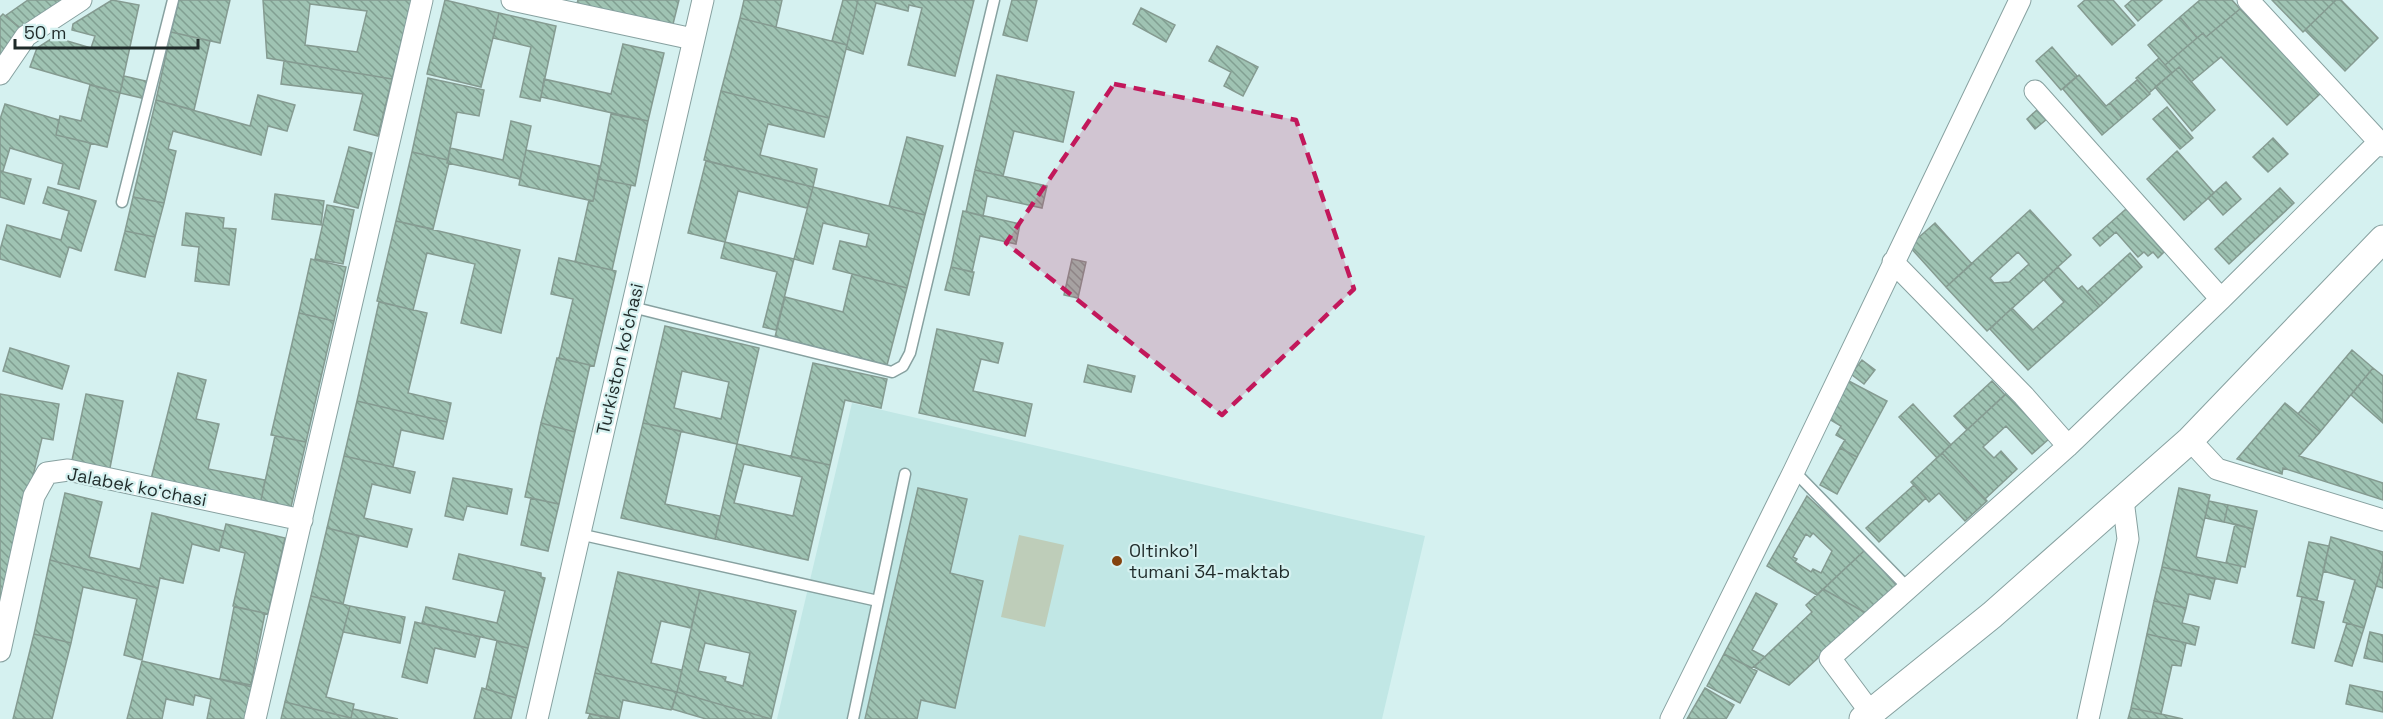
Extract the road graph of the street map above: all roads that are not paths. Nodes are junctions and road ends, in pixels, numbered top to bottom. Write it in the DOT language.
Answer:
graph roads {
  1 [pos="81,0"];
  2 [pos="172,0"];
  3 [pos="422,0"];
  4 [pos="512,0"];
  5 [pos="703,0"];
  6 [pos="994,0"];
  7 [pos="2020,0"];
  8 [pos="2248,0"];
  9 [pos="693,39"];
  10 [pos="0,74"];
  11 [pos="2035,91"];
  12 [pos="2381,144"];
  13 [pos="122,202"];
  14 [pos="2383,239"];
  15 [pos="1893,262"];
  16 [pos="2221,299"];
  17 [pos="632,307"];
  18 [pos="2190,440"];
  19 [pos="2068,446"];
  20 [pos="1794,471"];
  21 [pos="905,474"];
  22 [pos="2123,500"];
  23 [pos="302,520"];
  24 [pos="2383,520"];
  25 [pos="579,534"];
  26 [pos="1909,589"];
  27 [pos="878,601"];
  28 [pos="0,651"];
  29 [pos="1867,716"];
  30 [pos="255,719"];
  31 [pos="537,719"];
  32 [pos="853,719"];
  33 [pos="1671,719"];
  34 [pos="2088,719"];
  1 -- 10 [label="street"];
  2 -- 13 [label="lane"];
  3 -- 23 [label="street"];
  4 -- 9 [label="street"];
  5 -- 9 [label="street, Turkiston koʻchasi"];
  6 -- 17 [label="lane"];
  7 -- 15 [label="street"];
  8 -- 12 [label="street"];
  9 -- 17 [label="street, Turkiston koʻchasi"];
  11 -- 16 [label="street"];
  12 -- 16 [label="street"];
  14 -- 18 [label="street"];
  15 -- 19 [label="street"];
  15 -- 20 [label="street"];
  16 -- 19 [label="street"];
  17 -- 25 [label="street, Turkiston koʻchasi"];
  18 -- 22 [label="street"];
  18 -- 24 [label="street"];
  19 -- 26 [label="street"];
  20 -- 26 [label="lane"];
  20 -- 33 [label="street"];
  21 -- 27 [label="lane"];
  22 -- 29 [label="street"];
  22 -- 34 [label="street"];
  23 -- 28 [label="street, Jalabek koʻchasi"];
  23 -- 30 [label="street"];
  25 -- 27 [label="lane"];
  25 -- 31 [label="street, Turkiston koʻchasi"];
  26 -- 29 [label="street"];
  27 -- 32 [label="lane"];
}
